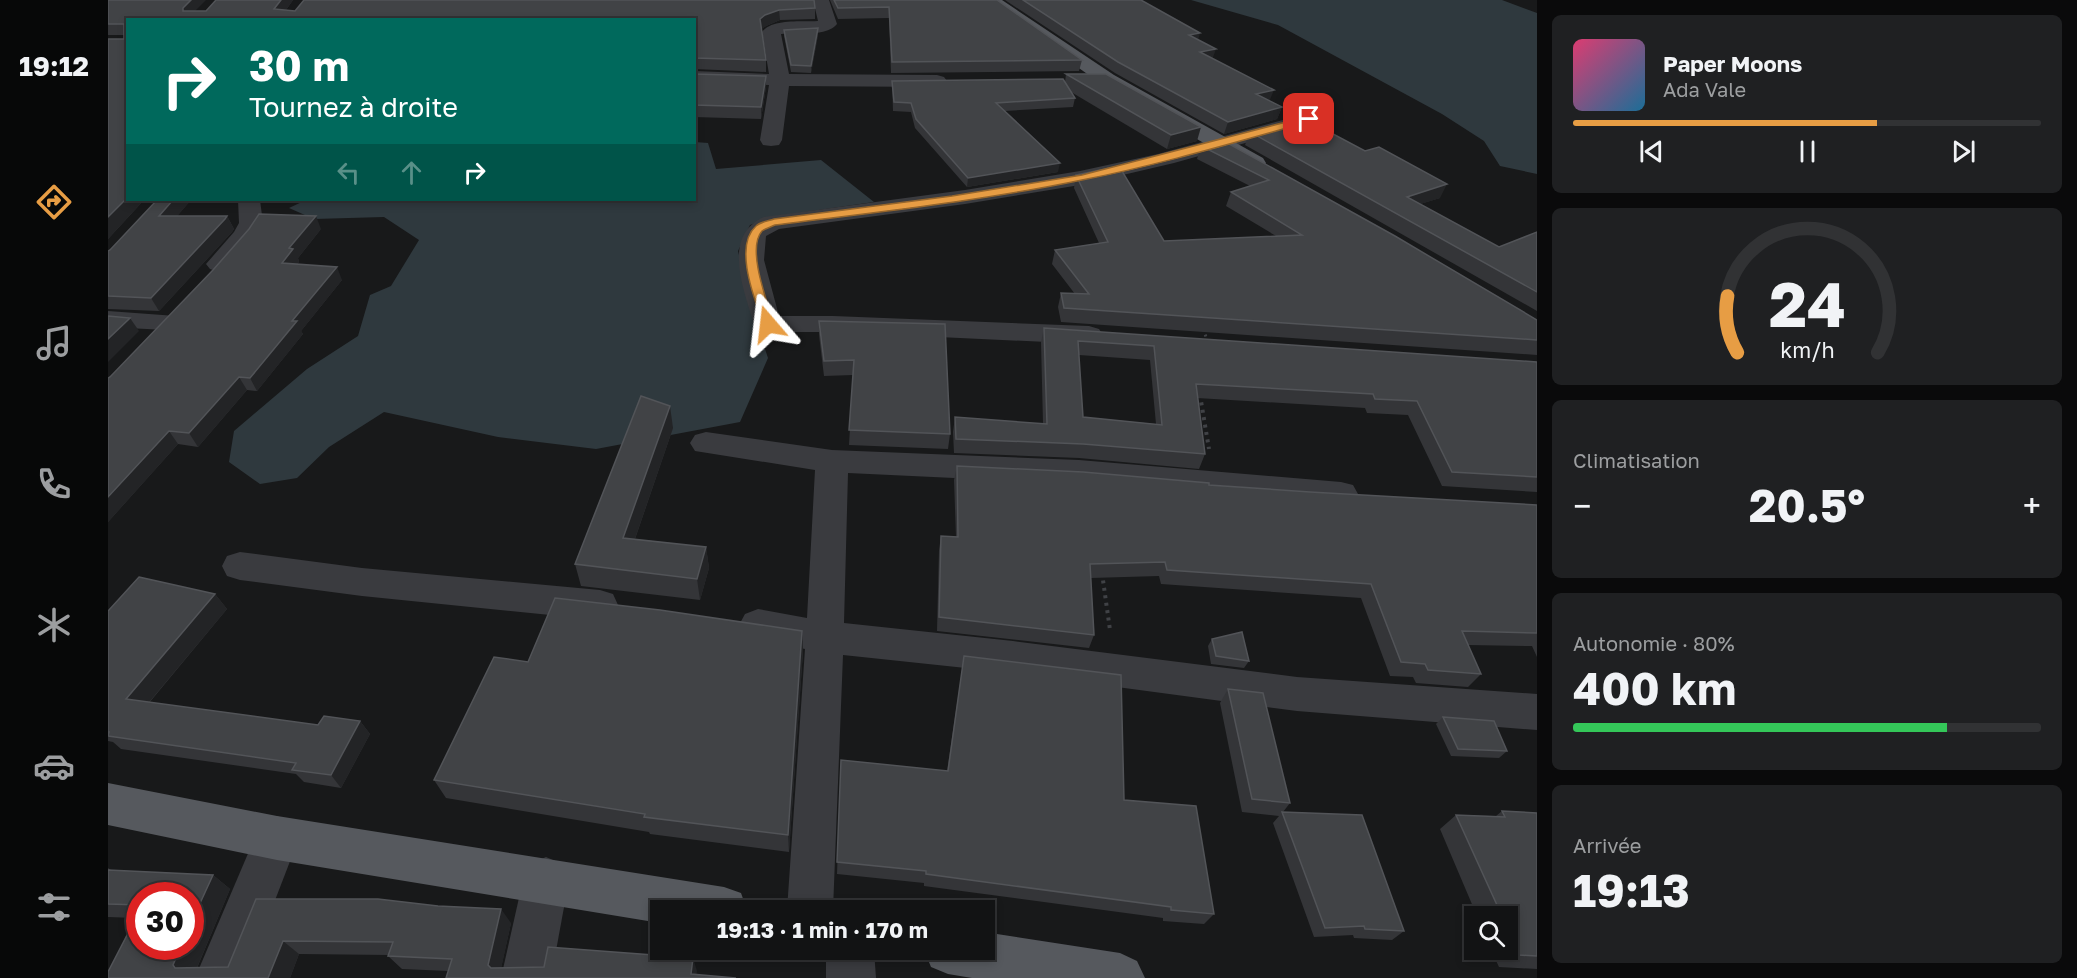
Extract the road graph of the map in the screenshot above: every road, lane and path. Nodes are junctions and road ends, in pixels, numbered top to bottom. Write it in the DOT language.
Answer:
graph roads {
  1 [pos="821,0"];
  2 [pos="991,0"];
  3 [pos="696,77"];
  4 [pos="1072,79"];
  5 [pos="1107,79"];
  6 [pos="780,80"];
  7 [pos="954,81"];
  8 [pos="1309,119"];
  9 [pos="771,140"];
  10 [pos="1219,142"];
  11 [pos="1269,170"];
  12 [pos="249,201"];
  13 [pos="203,283"];
  14 [pos="108,319"];
  15 [pos="1199,321"];
  16 [pos="1117,336"];
  17 [pos="1209,342"];
  18 [pos="141,348"];
  19 [pos="1198,385"];
  20 [pos="706,443"];
  21 [pos="832,461"];
  22 [pos="1215,484"];
  23 [pos="1372,496"];
  24 [pos="1101,563"];
  25 [pos="240,566"];
  26 [pos="629,609"];
  27 [pos="722,620"];
  28 [pos="825,637"];
  29 [pos="1116,670"];
  30 [pos="1537,712"];
  31 [pos="108,804"];
  32 [pos="277,838"];
  33 [pos="546,880"];
  34 [pos="665,900"];
  35 [pos="811,900"];
  36 [pos="995,958"];
  37 [pos="850,960"];
  38 [pos="219,978"];
  39 [pos="526,978"];
  40 [pos="851,978"];
  41 [pos="1120,978"];
  1 -- 6 [label="street"];
  2 -- 5 [label="main road"];
  3 -- 6 [label="street"];
  4 -- 5 [label="street"];
  5 -- 10 [label="main road"];
  6 -- 7 [label="street"];
  6 -- 9 [label="street"];
  8 -- 10 [label="street"];
  10 -- 11 [label="main road"];
  10 -- 16 [label="street"];
  12 -- 13 [label="street"];
  14 -- 18 [label="street"];
  15 -- 17 [label="path"];
  19 -- 22 [label="path"];
  20 -- 21 [label="street"];
  21 -- 22 [label="street"];
  21 -- 28 [label="street"];
  22 -- 23 [label="street"];
  24 -- 29 [label="path"];
  25 -- 26 [label="street"];
  27 -- 28 [label="street"];
  28 -- 29 [label="street"];
  28 -- 35 [label="street"];
  29 -- 30 [label="street"];
  31 -- 32 [label="main road"];
  32 -- 33 [label="main road"];
  32 -- 38 [label="street"];
  33 -- 34 [label="main road"];
  33 -- 39 [label="street"];
  36 -- 41 [label="main road"];
  37 -- 40 [label="street"];
}
